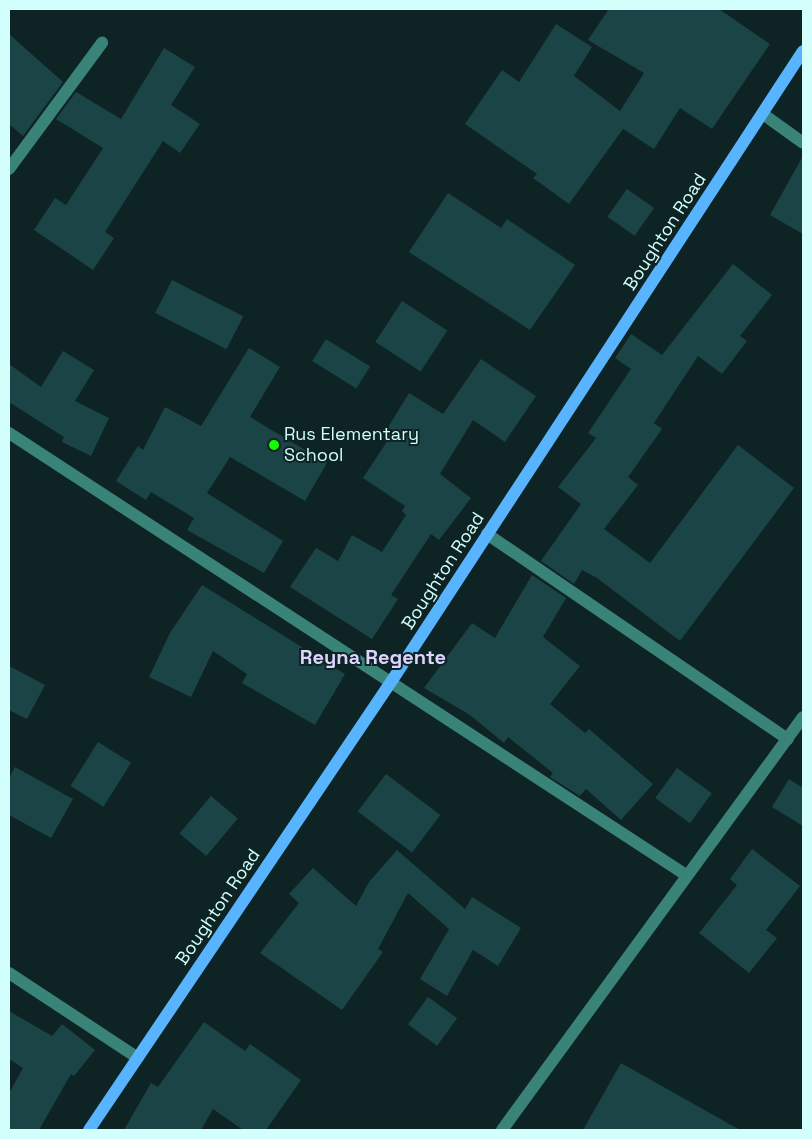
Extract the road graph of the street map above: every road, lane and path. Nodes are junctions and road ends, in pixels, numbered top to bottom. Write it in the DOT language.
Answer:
graph roads {
  1 [pos="102,43"];
  2 [pos="803,51"];
  3 [pos="764,114"];
  4 [pos="803,143"];
  5 [pos="9,169"];
  6 [pos="9,432"];
  7 [pos="487,534"];
  8 [pos="393,679"];
  9 [pos="803,717"];
  10 [pos="788,739"];
  11 [pos="686,875"];
  12 [pos="9,973"];
  13 [pos="138,1058"];
  14 [pos="89,1130"];
  15 [pos="502,1130"];
  1 -- 5 [label="street"];
  2 -- 3 [label="main road, Boughton Road"];
  3 -- 4 [label="street"];
  3 -- 7 [label="main road, Boughton Road"];
  6 -- 8 [label="street"];
  7 -- 8 [label="main road, Boughton Road"];
  7 -- 10 [label="street"];
  8 -- 11 [label="street"];
  8 -- 13 [label="main road, Boughton Road"];
  9 -- 10 [label="street"];
  10 -- 11 [label="street"];
  11 -- 15 [label="street"];
  12 -- 13 [label="street"];
  13 -- 14 [label="main road, Boughton Road"];
}
